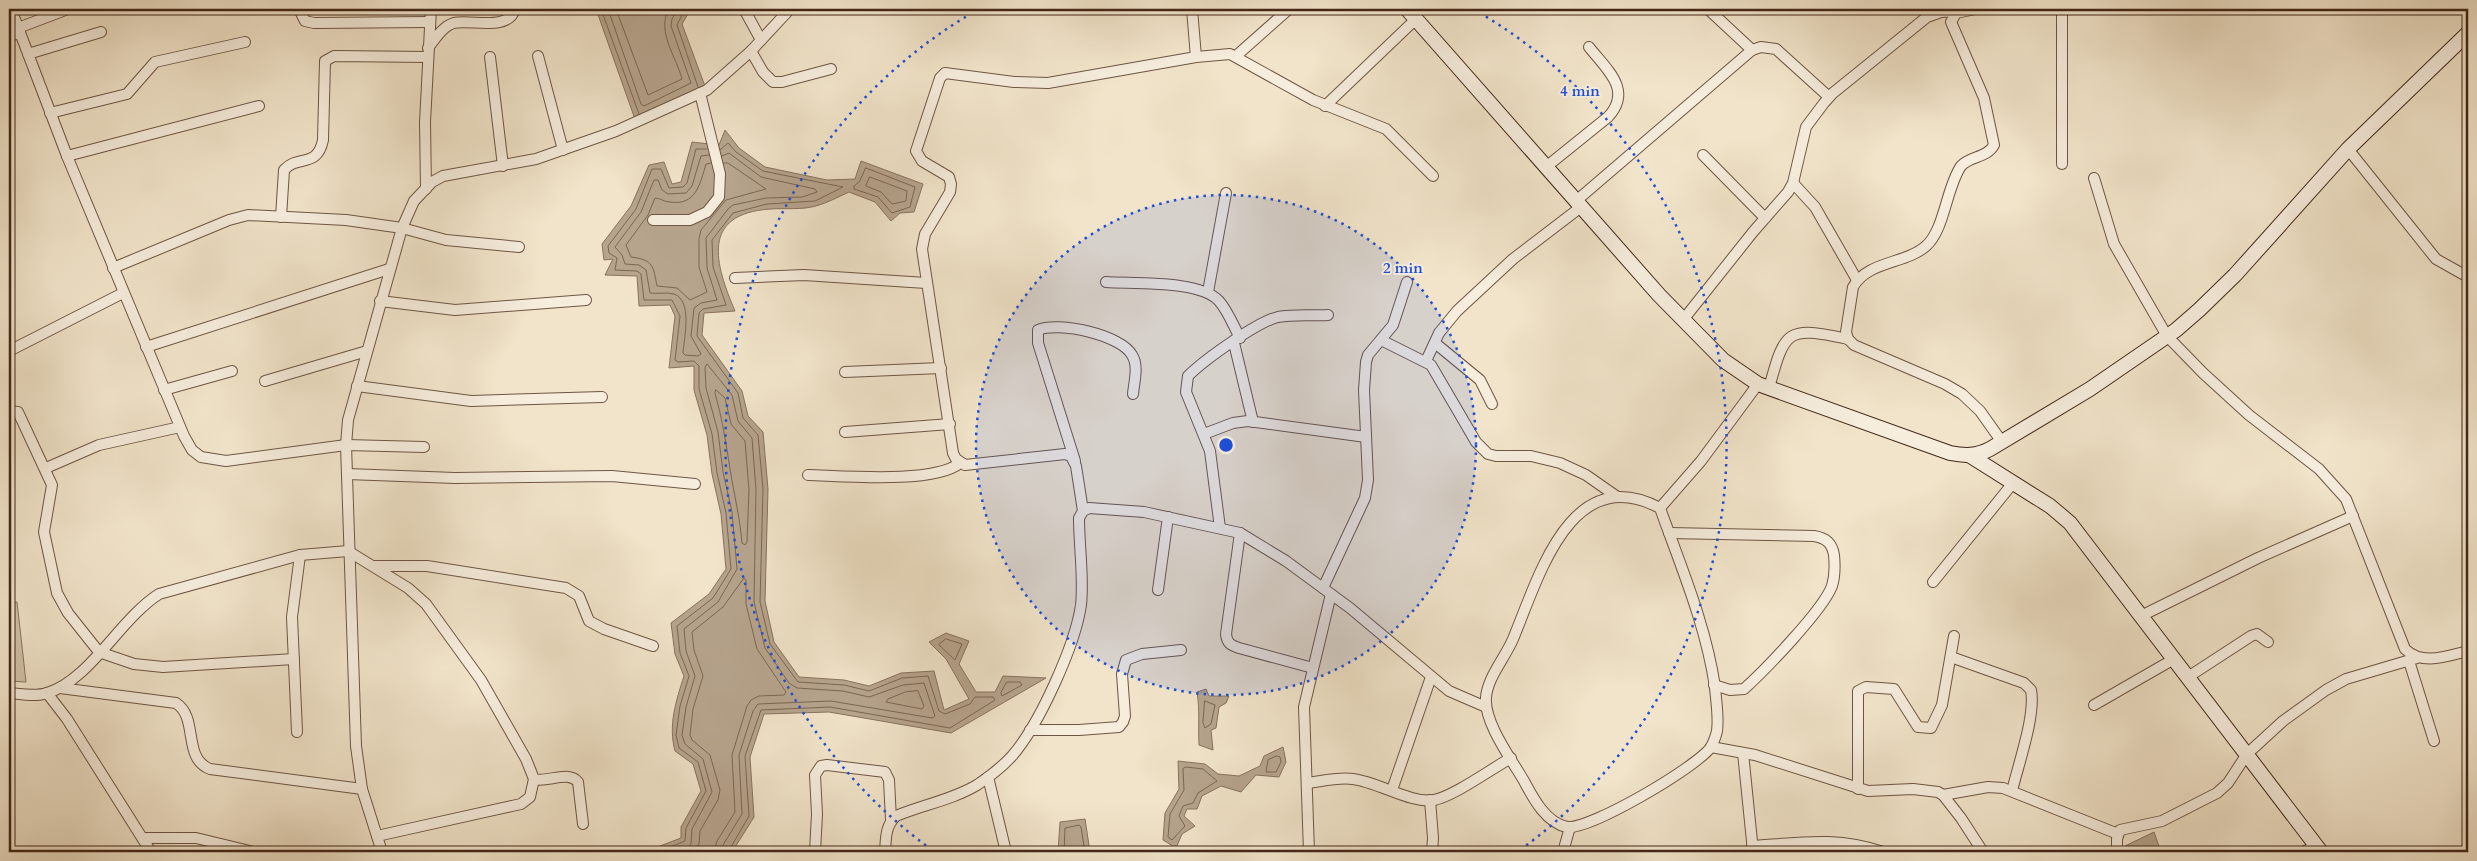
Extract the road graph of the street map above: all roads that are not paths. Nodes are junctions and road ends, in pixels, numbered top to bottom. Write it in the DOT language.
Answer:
graph roads {
  1 [pos="11,9"];
  2 [pos="68,9"];
  3 [pos="299,9"];
  4 [pos="431,9"];
  5 [pos="515,9"];
  6 [pos="744,9"];
  7 [pos="790,9"];
  8 [pos="1192,9"];
  9 [pos="1289,9"];
  10 [pos="1708,9"];
  11 [pos="1975,9"];
  12 [pos="2062,9"];
  13 [pos="1962,11"];
  14 [pos="1411,14"];
  15 [pos="430,22"];
  16 [pos="19,30"];
  17 [pos="101,32"];
  18 [pos="2468,33"];
  19 [pos="9,36"];
  20 [pos="761,40"];
  21 [pos="245,42"];
  22 [pos="1589,48"];
  23 [pos="1752,50"];
  24 [pos="751,51"];
  25 [pos="428,52"];
  26 [pos="28,54"];
  27 [pos="538,56"];
  28 [pos="1236,56"];
  29 [pos="490,57"];
  30 [pos="1196,57"];
  31 [pos="831,69"];
  32 [pos="700,93"];
  33 [pos="1829,97"];
  34 [pos="259,106"];
  35 [pos="1325,106"];
  36 [pos="50,113"];
  37 [pos="2348,149"];
  38 [pos="564,150"];
  39 [pos="1703,155"];
  40 [pos="68,156"];
  41 [pos="2062,164"];
  42 [pos="503,166"];
  43 [pos="1546,167"];
  44 [pos="1433,176"];
  45 [pos="2094,178"];
  46 [pos="1793,183"];
  47 [pos="426,189"];
  48 [pos="1226,193"];
  49 [pos="1579,204"];
  50 [pos="281,217"];
  51 [pos="1765,218"];
  52 [pos="653,220"];
  53 [pos="402,228"];
  54 [pos="520,247"];
  55 [pos="113,268"];
  56 [pos="390,268"];
  57 [pos="2468,277"];
  58 [pos="735,278"];
  59 [pos="1857,280"];
  60 [pos="1106,282"];
  61 [pos="1407,282"];
  62 [pos="926,283"];
  63 [pos="1208,292"];
  64 [pos="123,293"];
  65 [pos="586,300"];
  66 [pos="380,301"];
  67 [pos="1328,315"];
  68 [pos="1682,320"];
  69 [pos="2167,336"];
  70 [pos="1848,339"];
  71 [pos="1237,340"];
  72 [pos="1381,340"];
  73 [pos="1435,342"];
  74 [pos="146,347"];
  75 [pos="9,351"];
  76 [pos="367,351"];
  77 [pos="1426,361"];
  78 [pos="942,368"];
  79 [pos="232,371"];
  80 [pos="845,372"];
  81 [pos="266,381"];
  82 [pos="357,386"];
  83 [pos="1763,386"];
  84 [pos="164,390"];
  85 [pos="1133,394"];
  86 [pos="602,397"];
  87 [pos="1492,404"];
  88 [pos="9,411"];
  89 [pos="1254,422"];
  90 [pos="950,424"];
  91 [pos="180,427"];
  92 [pos="845,432"];
  93 [pos="1204,434"];
  94 [pos="1366,437"];
  95 [pos="2002,442"];
  96 [pos="346,445"];
  97 [pos="424,447"];
  98 [pos="1969,455"];
  99 [pos="1075,461"];
  100 [pos="960,463"];
  101 [pos="46,468"];
  102 [pos="347,474"];
  103 [pos="808,475"];
  104 [pos="2013,483"];
  105 [pos="695,484"];
  106 [pos="1616,496"];
  107 [pos="1660,508"];
  108 [pos="1083,511"];
  109 [pos="2354,516"];
  110 [pos="1168,517"];
  111 [pos="1220,528"];
  112 [pos="1240,532"];
  113 [pos="1669,533"];
  114 [pos="348,552"];
  115 [pos="300,555"];
  116 [pos="374,566"];
  117 [pos="1933,582"];
  118 [pos="1158,590"];
  119 [pos="1327,591"];
  120 [pos="2141,616"];
  121 [pos="1954,636"];
  122 [pos="2268,642"];
  123 [pos="653,646"];
  124 [pos="1181,650"];
  125 [pos="2468,651"];
  126 [pos="99,652"];
  127 [pos="1951,657"];
  128 [pos="294,659"];
  129 [pos="2174,659"];
  130 [pos="2413,659"];
  131 [pos="1313,668"];
  132 [pos="1431,677"];
  133 [pos="2188,677"];
  134 [pos="1714,685"];
  135 [pos="59,688"];
  136 [pos="9,693"];
  137 [pos="47,694"];
  138 [pos="2094,704"];
  139 [pos="1486,707"];
  140 [pos="1030,730"];
  141 [pos="297,732"];
  142 [pos="2434,741"];
  143 [pos="1711,747"];
  144 [pos="1743,753"];
  145 [pos="2247,754"];
  146 [pos="1511,758"];
  147 [pos="988,777"];
  148 [pos="534,779"];
  149 [pos="1308,783"];
  150 [pos="362,789"];
  151 [pos="1858,789"];
  152 [pos="1392,790"];
  153 [pos="2012,791"];
  154 [pos="1944,796"];
  155 [pos="1430,800"];
  156 [pos="891,820"];
  157 [pos="583,824"];
  158 [pos="1570,827"];
  159 [pos="2118,834"];
  160 [pos="377,836"];
  161 [pos="143,838"];
  162 [pos="1752,849"];
  163 [pos="2319,849"];
  164 [pos="151,852"];
  165 [pos="254,852"];
  166 [pos="382,852"];
  167 [pos="815,852"];
  168 [pos="885,852"];
  169 [pos="1006,852"];
  170 [pos="1309,852"];
  171 [pos="1432,852"];
  172 [pos="1563,852"];
  173 [pos="1883,852"];
  174 [pos="1983,852"];
  175 [pos="2117,852"];
  176 [pos="2303,852"];
  1 -- 16 [label="street"];
  2 -- 16 [label="street"];
  3 -- 15 [label="street"];
  4 -- 15 [label="street"];
  5 -- 25 [label="street"];
  6 -- 20 [label="street"];
  7 -- 20 [label="street"];
  8 -- 30 [label="street"];
  9 -- 28 [label="street"];
  10 -- 23 [label="street"];
  11 -- 13 [label="street"];
  12 -- 41 [label="street"];
  13 -- 33 [label="street"];
  13 -- 59 [label="street"];
  14 -- 35 [label="street"];
  14 -- 43 [label="street"];
  15 -- 25 [label="street"];
  16 -- 19 [label="street"];
  16 -- 26 [label="street"];
  17 -- 26 [label="street"];
  18 -- 37 [label="street"];
  20 -- 24 [label="street"];
  21 -- 36 [label="street"];
  22 -- 43 [label="street"];
  23 -- 33 [label="street"];
  23 -- 49 [label="street"];
  24 -- 31 [label="street"];
  24 -- 32 [label="street"];
  25 -- 47 [label="street"];
  25 -- 50 [label="street"];
  26 -- 36 [label="street"];
  27 -- 38 [label="street"];
  28 -- 30 [label="street"];
  28 -- 35 [label="street"];
  29 -- 42 [label="street"];
  30 -- 62 [label="street"];
  32 -- 38 [label="street"];
  32 -- 52 [label="street"];
  33 -- 46 [label="street"];
  34 -- 40 [label="street"];
  35 -- 44 [label="street"];
  36 -- 40 [label="street"];
  37 -- 57 [label="street"];
  37 -- 69 [label="street"];
  38 -- 42 [label="street"];
  39 -- 51 [label="street"];
  40 -- 55 [label="street"];
  42 -- 47 [label="street"];
  43 -- 49 [label="street"];
  45 -- 69 [label="street"];
  46 -- 51 [label="street"];
  46 -- 59 [label="street"];
  47 -- 53 [label="street"];
  48 -- 63 [label="street"];
  49 -- 68 [label="street"];
  49 -- 73 [label="street"];
  50 -- 53 [label="street"];
  50 -- 55 [label="street"];
  51 -- 68 [label="street"];
  53 -- 54 [label="street"];
  53 -- 56 [label="street"];
  55 -- 64 [label="street"];
  56 -- 66 [label="street"];
  56 -- 74 [label="street"];
  58 -- 62 [label="street"];
  59 -- 70 [label="street"];
  60 -- 63 [label="street"];
  61 -- 72 [label="street"];
  62 -- 78 [label="street"];
  63 -- 71 [label="street"];
  64 -- 74 [label="street"];
  64 -- 75 [label="street"];
  65 -- 66 [label="street"];
  66 -- 76 [label="street"];
  67 -- 71 [label="street"];
  68 -- 83 [label="street"];
  69 -- 95 [label="street"];
  69 -- 109 [label="street"];
  70 -- 83 [label="street"];
  70 -- 95 [label="street"];
  71 -- 89 [label="street"];
  71 -- 93 [label="street"];
  72 -- 77 [label="street"];
  72 -- 94 [label="street"];
  73 -- 77 [label="street"];
  73 -- 87 [label="street"];
  74 -- 84 [label="street"];
  76 -- 81 [label="street"];
  76 -- 82 [label="street"];
  77 -- 106 [label="street"];
  78 -- 80 [label="street"];
  78 -- 90 [label="street"];
  79 -- 84 [label="street"];
  82 -- 86 [label="street"];
  82 -- 96 [label="street"];
  83 -- 98 [label="street"];
  83 -- 107 [label="street"];
  84 -- 91 [label="street"];
  85 -- 99 [label="street"];
  88 -- 101 [label="street"];
  89 -- 93 [label="street"];
  89 -- 94 [label="street"];
  90 -- 92 [label="street"];
  90 -- 100 [label="street"];
  91 -- 96 [label="street"];
  91 -- 101 [label="street"];
  93 -- 111 [label="street"];
  94 -- 119 [label="street"];
  95 -- 98 [label="street"];
  96 -- 97 [label="street"];
  96 -- 102 [label="street"];
  98 -- 104 [label="street"];
  99 -- 100 [label="street"];
  99 -- 108 [label="street"];
  100 -- 103 [label="street"];
  101 -- 126 [label="street"];
  102 -- 105 [label="street"];
  102 -- 114 [label="street"];
  104 -- 117 [label="street"];
  104 -- 120 [label="street"];
  106 -- 107 [label="street"];
  106 -- 139 [label="street"];
  107 -- 113 [label="street"];
  108 -- 110 [label="street"];
  108 -- 140 [label="street"];
  109 -- 120 [label="street"];
  109 -- 130 [label="street"];
  110 -- 111 [label="street"];
  110 -- 118 [label="street"];
  111 -- 112 [label="street"];
  112 -- 119 [label="street"];
  112 -- 131 [label="street"];
  113 -- 134 [label="street"];
  113 -- 134 [label="street"];
  114 -- 115 [label="street"];
  114 -- 116 [label="street"];
  114 -- 150 [label="street"];
  115 -- 126 [label="street"];
  115 -- 128 [label="street"];
  116 -- 123 [label="street"];
  116 -- 148 [label="street"];
  119 -- 131 [label="street"];
  119 -- 132 [label="street"];
  120 -- 129 [label="street"];
  121 -- 127 [label="street"];
  122 -- 133 [label="street"];
  124 -- 140 [label="street"];
  125 -- 130 [label="street"];
  126 -- 128 [label="street"];
  126 -- 135 [label="street"];
  127 -- 151 [label="street"];
  127 -- 153 [label="street"];
  128 -- 141 [label="street"];
  129 -- 133 [label="street"];
  129 -- 138 [label="street"];
  130 -- 142 [label="street"];
  130 -- 145 [label="street"];
  131 -- 149 [label="street"];
  132 -- 139 [label="street"];
  132 -- 152 [label="street"];
  133 -- 145 [label="street"];
  134 -- 143 [label="street"];
  135 -- 137 [label="street"];
  135 -- 150 [label="street"];
  136 -- 137 [label="street"];
  137 -- 161 [label="street"];
  139 -- 146 [label="street"];
  140 -- 147 [label="street"];
  143 -- 144 [label="street"];
  143 -- 158 [label="street"];
  144 -- 151 [label="street"];
  144 -- 162 [label="street"];
  145 -- 159 [label="street"];
  145 -- 163 [label="street"];
  146 -- 155 [label="street"];
  146 -- 158 [label="street"];
  147 -- 156 [label="street"];
  147 -- 169 [label="street"];
  148 -- 157 [label="street"];
  148 -- 160 [label="street"];
  149 -- 152 [label="street"];
  149 -- 170 [label="street"];
  150 -- 160 [label="street"];
  151 -- 154 [label="street"];
  152 -- 155 [label="street"];
  153 -- 154 [label="street"];
  153 -- 159 [label="street"];
  154 -- 174 [label="street"];
  155 -- 171 [label="street"];
  156 -- 167 [label="street"];
  156 -- 168 [label="street"];
  158 -- 172 [label="street"];
  159 -- 175 [label="street"];
  160 -- 166 [label="street"];
  161 -- 164 [label="street"];
  161 -- 165 [label="street"];
  162 -- 173 [label="street"];
  163 -- 176 [label="street"];
}
